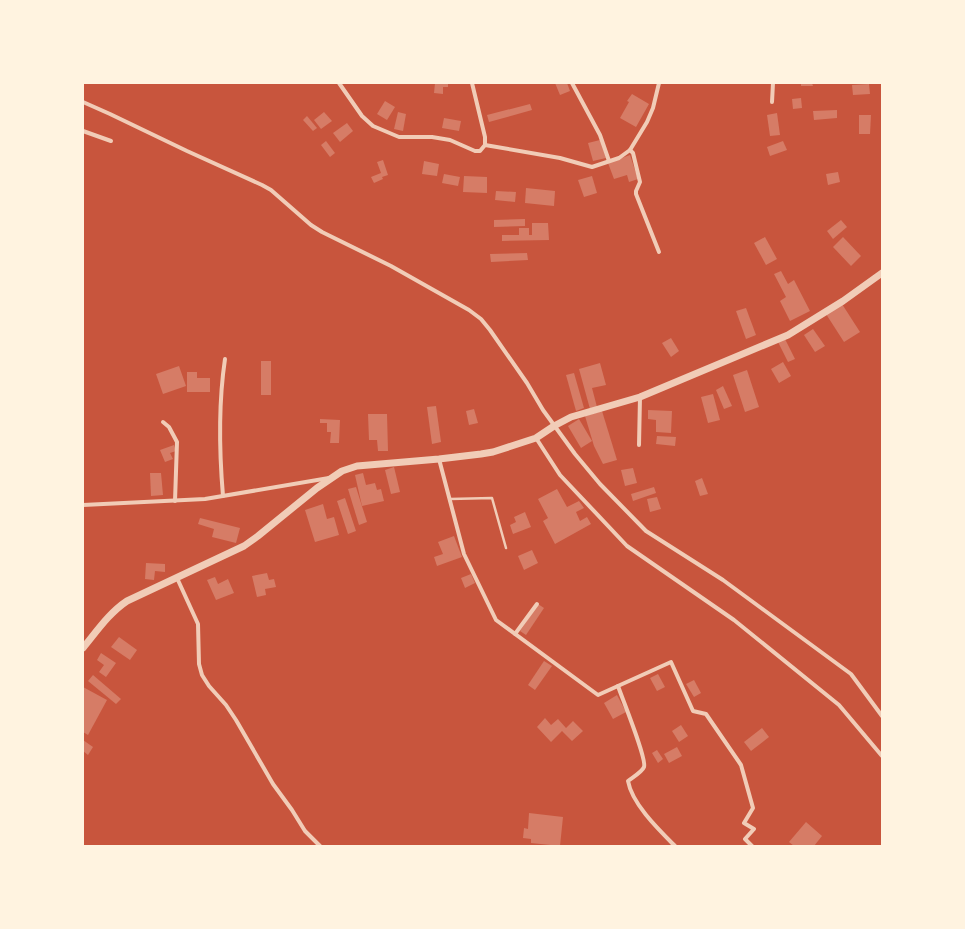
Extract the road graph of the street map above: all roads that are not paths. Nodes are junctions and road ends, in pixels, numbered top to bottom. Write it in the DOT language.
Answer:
graph roads {
  1 [pos="339,83"];
  2 [pos="472,83"];
  3 [pos="572,83"];
  4 [pos="659,83"];
  5 [pos="773,83"];
  6 [pos="83,102"];
  7 [pos="772,102"];
  8 [pos="83,131"];
  9 [pos="111,141"];
  10 [pos="486,145"];
  11 [pos="630,150"];
  12 [pos="609,161"];
  13 [pos="659,252"];
  14 [pos="882,274"];
  15 [pos="225,359"];
  16 [pos="640,397"];
  17 [pos="163,422"];
  18 [pos="552,428"];
  19 [pos="539,437"];
  20 [pos="639,445"];
  21 [pos="439,459"];
  22 [pos="330,478"];
  23 [pos="223,496"];
  24 [pos="450,499"];
  25 [pos="174,500"];
  26 [pos="83,504"];
  27 [pos="506,548"];
  28 [pos="177,578"];
  29 [pos="537,604"];
  30 [pos="515,634"];
  31 [pos="83,648"];
  32 [pos="618,686"];
  33 [pos="882,716"];
  34 [pos="882,756"];
  35 [pos="320,846"];
  36 [pos="675,846"];
  37 [pos="752,846"];
  1 -- 10 [label="street"];
  2 -- 10 [label="street"];
  3 -- 12 [label="street"];
  4 -- 11 [label="street"];
  5 -- 7 [label="street"];
  6 -- 18 [label="street"];
  8 -- 9 [label="street"];
  10 -- 12 [label="street"];
  11 -- 12 [label="street"];
  11 -- 13 [label="street"];
  14 -- 16 [label="street"];
  15 -- 23 [label="street"];
  16 -- 18 [label="street"];
  16 -- 20 [label="street"];
  17 -- 25 [label="street"];
  18 -- 19 [label="street"];
  18 -- 33 [label="street"];
  19 -- 21 [label="street"];
  19 -- 34 [label="street"];
  21 -- 22 [label="street"];
  21 -- 24 [label="street"];
  22 -- 23 [label="street"];
  22 -- 28 [label="street"];
  23 -- 25 [label="street"];
  24 -- 27 [label="lane"];
  24 -- 30 [label="street"];
  25 -- 26 [label="street"];
  28 -- 31 [label="street"];
  28 -- 35 [label="street"];
  29 -- 30 [label="street"];
  30 -- 32 [label="street"];
  32 -- 36 [label="street"];
  32 -- 37 [label="street"];
}
